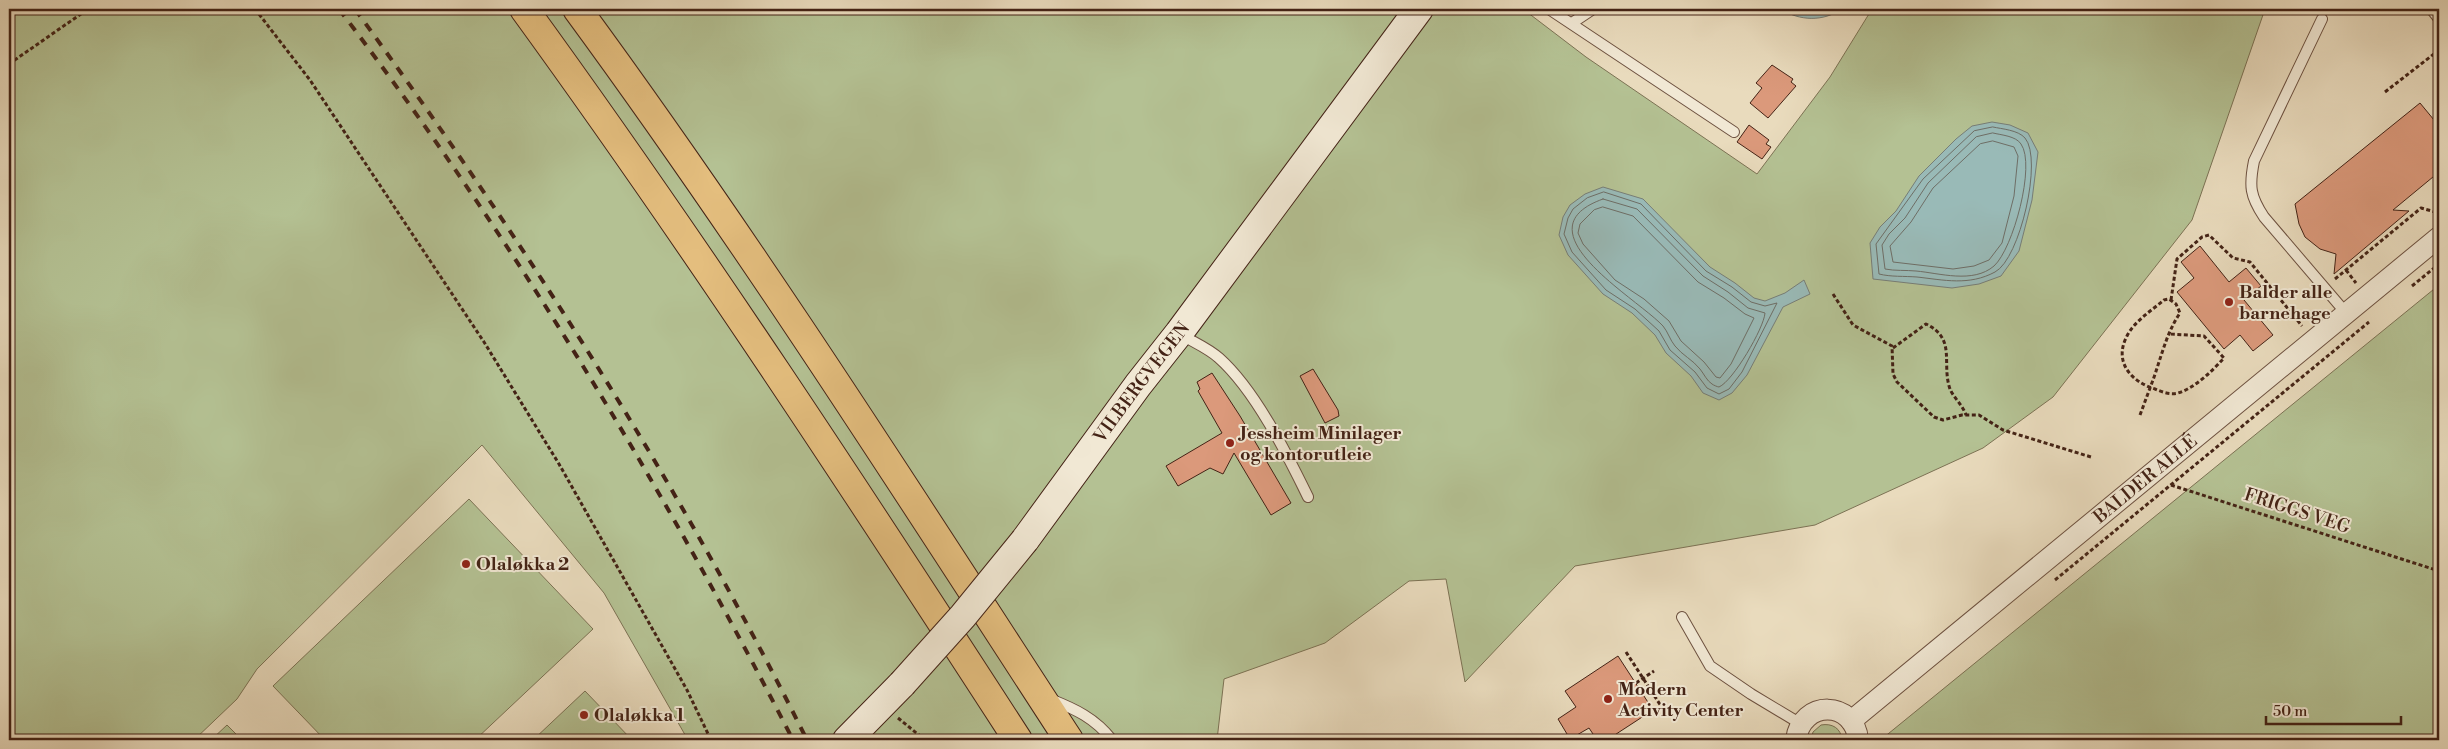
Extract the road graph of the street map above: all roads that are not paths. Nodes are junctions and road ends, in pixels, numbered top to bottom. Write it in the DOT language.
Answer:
graph roads {
  1 [pos="524,9"];
  2 [pos="577,9"];
  3 [pos="1419,9"];
  4 [pos="1549,9"];
  5 [pos="1593,9"];
  6 [pos="2432,9"];
  7 [pos="2322,19"];
  8 [pos="2439,19"];
  9 [pos="1572,23"];
  10 [pos="1734,132"];
  11 [pos="2439,237"];
  12 [pos="2346,313"];
  13 [pos="1179,333"];
  14 [pos="1308,497"];
  15 [pos="1682,617"];
  16 [pos="1039,694"];
  17 [pos="1851,720"];
  18 [pos="1799,732"];
  19 [pos="847,740"];
  20 [pos="1018,740"];
  21 [pos="1069,740"];
  22 [pos="1112,740"];
  23 [pos="1858,740"];
  1 -- 20 [label="highway"];
  2 -- 16 [label="highway"];
  3 -- 13 [label="main road, VILBERGVEGEN"];
  4 -- 9 [label="lane"];
  5 -- 9 [label="lane"];
  6 -- 8 [label="lane"];
  7 -- 12 [label="lane"];
  9 -- 10 [label="lane"];
  11 -- 12 [label="street, BALDER ALLÉ"];
  12 -- 17 [label="street, BALDER ALLÉ"];
  13 -- 14 [label="lane"];
  13 -- 19 [label="main road, VILBERGVEGEN, bridge"];
  15 -- 18 [label="lane"];
  16 -- 21 [label="highway"];
  16 -- 22 [label="lane"];
  17 -- 18 [label="street"];
  17 -- 23 [label="street"];
}
